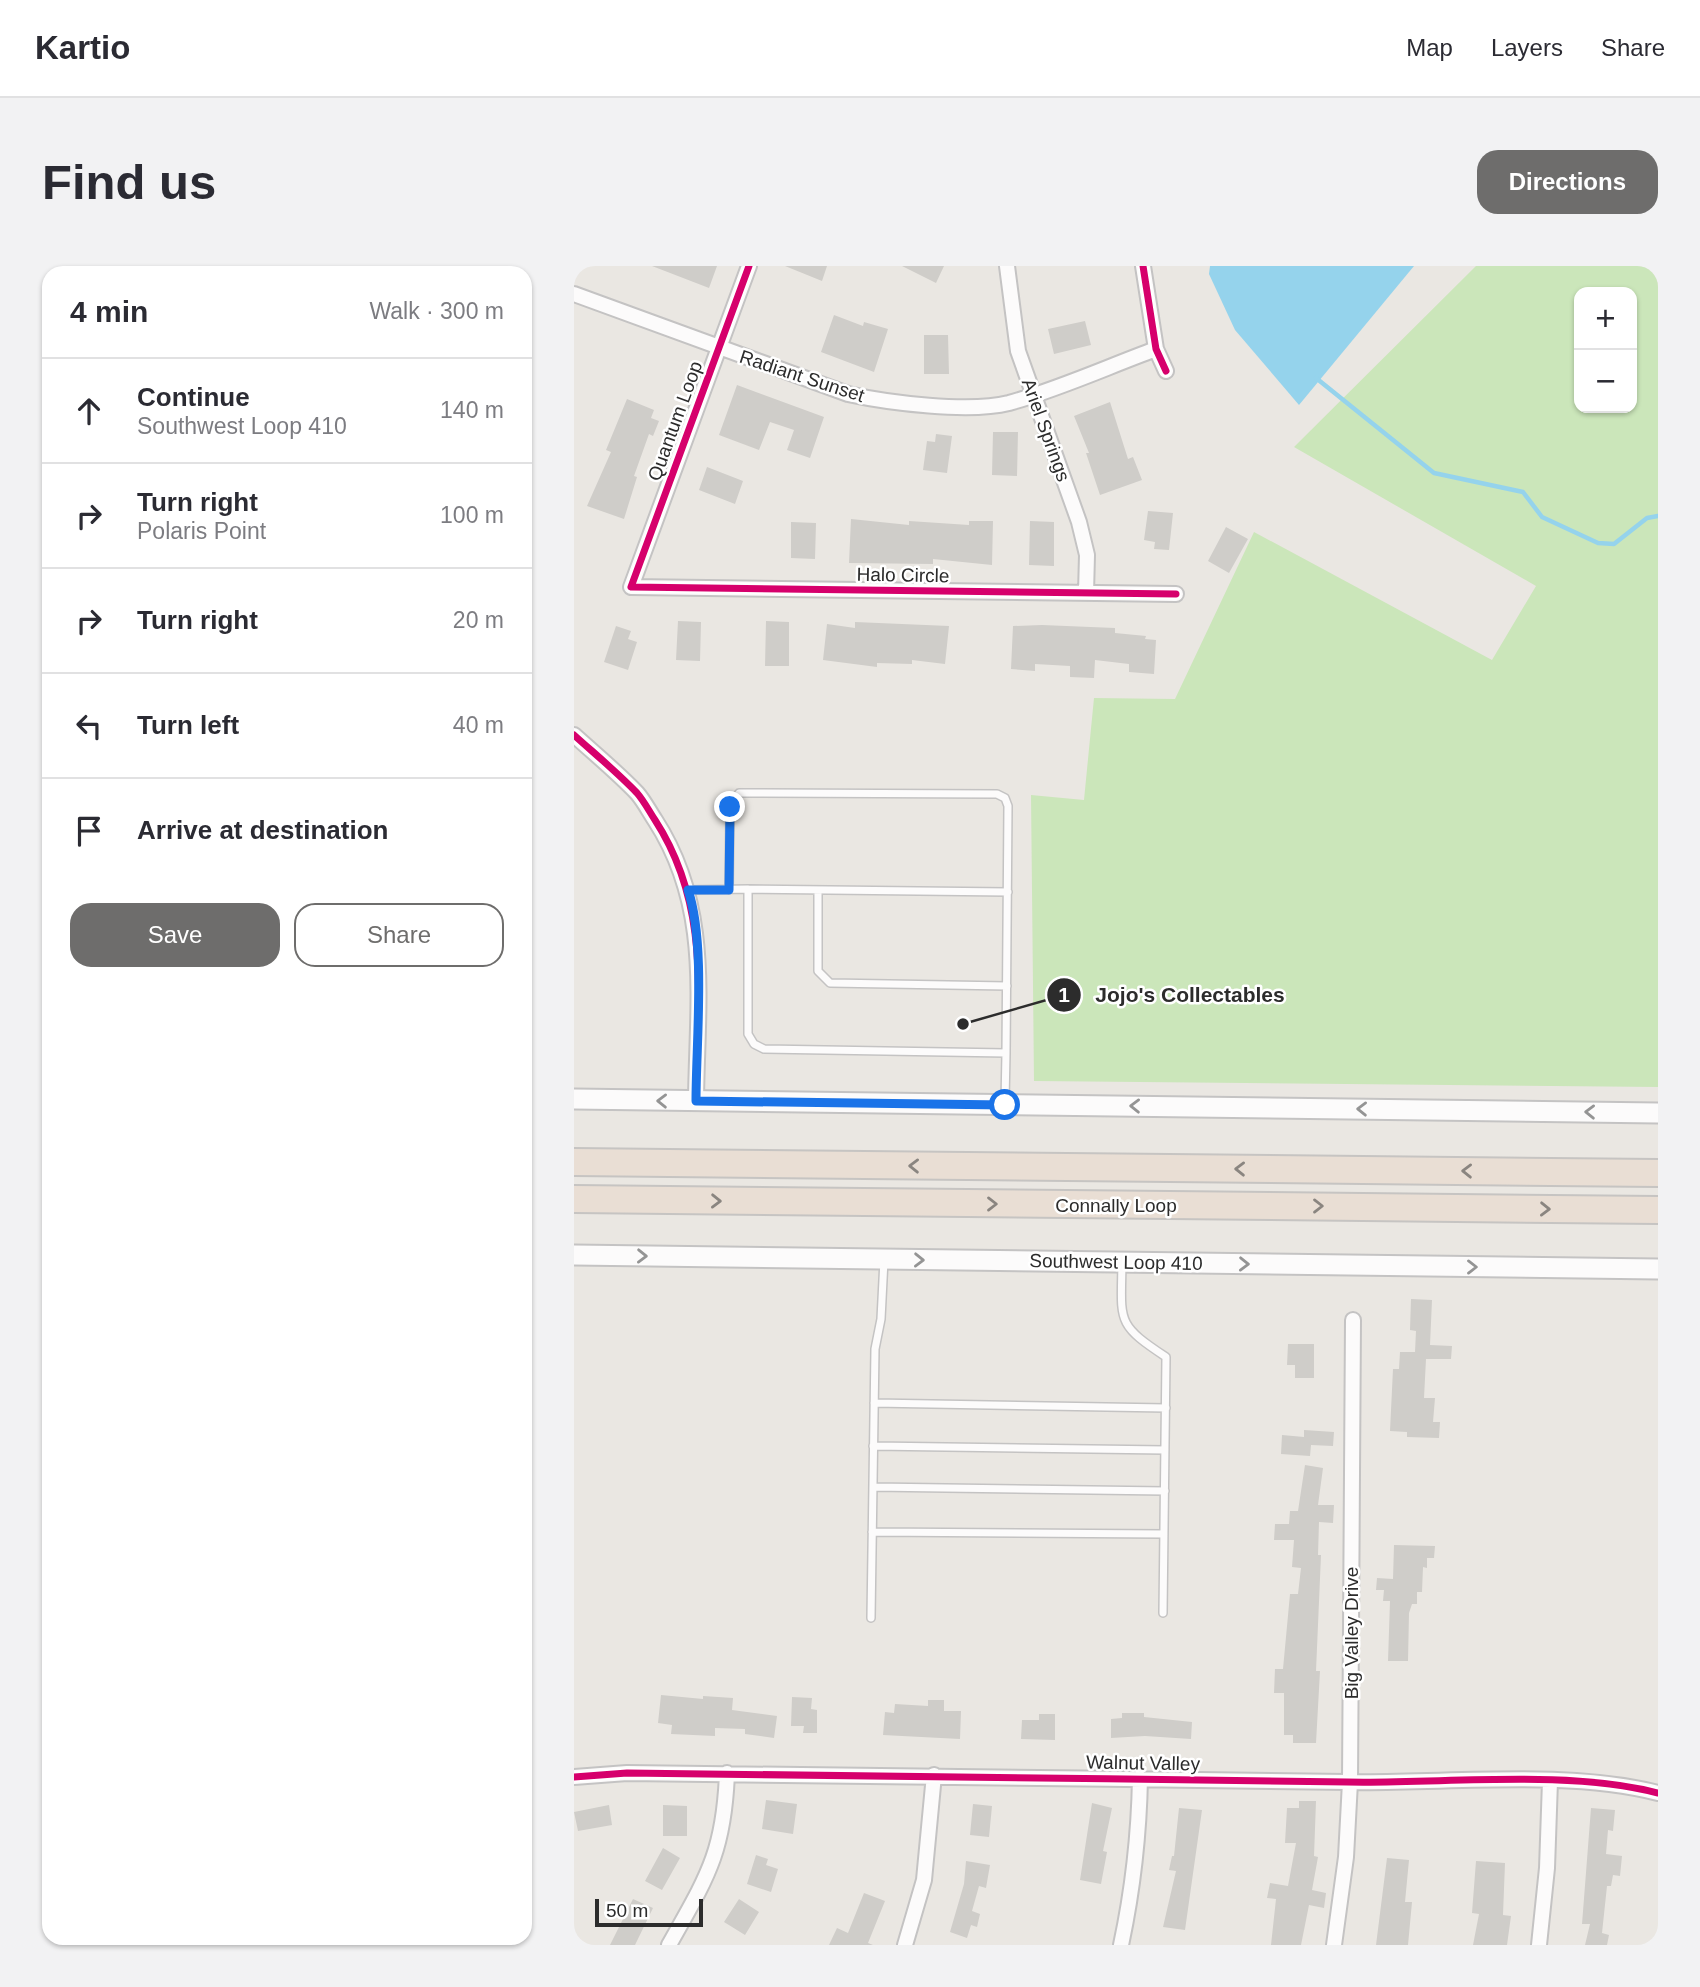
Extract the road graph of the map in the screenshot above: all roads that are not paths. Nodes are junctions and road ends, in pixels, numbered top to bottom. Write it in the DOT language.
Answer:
graph roads {
  1 [pos="749,266"];
  2 [pos="1007,266"];
  3 [pos="1143,266"];
  4 [pos="574,294"];
  5 [pos="719,348"];
  6 [pos="1156,349"];
  7 [pos="1166,371"];
  8 [pos="1032,394"];
  9 [pos="631,587"];
  10 [pos="1086,593"];
  11 [pos="1175,594"];
  12 [pos="574,735"];
  13 [pos="748,889"];
  14 [pos="688,890"];
  15 [pos="729,890"];
  16 [pos="818,890"];
  17 [pos="1007,892"];
  18 [pos="1007,986"];
  19 [pos="1006,1054"];
  20 [pos="574,1099"];
  21 [pos="696,1101"];
  22 [pos="1005,1105"];
  23 [pos="1658,1113"];
  24 [pos="574,1162"];
  25 [pos="1658,1173"];
  26 [pos="574,1199"];
  27 [pos="1658,1210"];
  28 [pos="574,1255"];
  29 [pos="884,1259"];
  30 [pos="1122,1262"];
  31 [pos="1658,1269"];
  32 [pos="1353,1320"];
  33 [pos="874,1403"];
  34 [pos="1166,1408"];
  35 [pos="873,1446"];
  36 [pos="1165,1450"];
  37 [pos="873,1487"];
  38 [pos="1164,1491"];
  39 [pos="872,1532"];
  40 [pos="1164,1535"];
  41 [pos="1163,1613"];
  42 [pos="871,1618"];
  43 [pos="727,1773"];
  44 [pos="934,1775"];
  45 [pos="574,1777"];
  46 [pos="1140,1778"];
  47 [pos="1550,1781"];
  48 [pos="1350,1782"];
  49 [pos="1658,1793"];
  50 [pos="669,1945"];
  51 [pos="905,1945"];
  52 [pos="1121,1945"];
  53 [pos="1334,1945"];
  54 [pos="1539,1945"];
  1 -- 5 [label="street, Quantum Loop"];
  2 -- 8 [label="street, Ariel Springs"];
  3 -- 6 [label="street"];
  4 -- 5 [label="street, Radiant Sunset"];
  5 -- 8 [label="street, Radiant Sunset"];
  5 -- 9 [label="street, Quantum Loop"];
  6 -- 7 [label="street"];
  6 -- 8 [label="street, Radiant Sunset"];
  8 -- 10 [label="street, Ariel Springs"];
  9 -- 10 [label="street, Halo Circle"];
  10 -- 11 [label="street, Halo Circle"];
  12 -- 14 [label="street"];
  13 -- 15 [label="lane"];
  13 -- 16 [label="lane"];
  13 -- 19 [label="lane"];
  14 -- 15 [label="lane"];
  14 -- 21 [label="street"];
  15 -- 17 [label="lane"];
  16 -- 17 [label="lane"];
  16 -- 18 [label="lane"];
  17 -- 18 [label="lane"];
  18 -- 19 [label="lane"];
  19 -- 22 [label="lane"];
  21 -- 20 [label="main road, one-way"];
  21 -- 22 [label="main road"];
  23 -- 22 [label="main road, one-way"];
  25 -- 24 [label="highway, Connally Loop, one-way"];
  26 -- 27 [label="highway, Connally Loop, one-way"];
  28 -- 29 [label="main road, Southwest Loop 410, one-way"];
  29 -- 30 [label="main road, Southwest Loop 410, one-way"];
  29 -- 33 [label="lane"];
  30 -- 31 [label="main road, Southwest Loop 410, one-way"];
  30 -- 34 [label="lane"];
  32 -- 48 [label="street, Big Valley Drive"];
  33 -- 34 [label="lane"];
  33 -- 35 [label="lane"];
  34 -- 36 [label="lane"];
  35 -- 36 [label="lane"];
  35 -- 37 [label="lane"];
  36 -- 38 [label="lane"];
  37 -- 38 [label="lane"];
  37 -- 39 [label="lane"];
  38 -- 40 [label="lane"];
  39 -- 40 [label="lane"];
  39 -- 42 [label="lane"];
  40 -- 41 [label="lane"];
  43 -- 44 [label="street, Walnut Valley"];
  43 -- 45 [label="street, Walnut Valley"];
  43 -- 50 [label="street"];
  44 -- 46 [label="street, Walnut Valley"];
  44 -- 51 [label="street"];
  46 -- 48 [label="street, Walnut Valley"];
  46 -- 52 [label="street"];
  47 -- 48 [label="street, Walnut Valley"];
  47 -- 49 [label="street, Walnut Valley"];
  47 -- 54 [label="street"];
  48 -- 53 [label="street, Big Valley Drive"];
}
